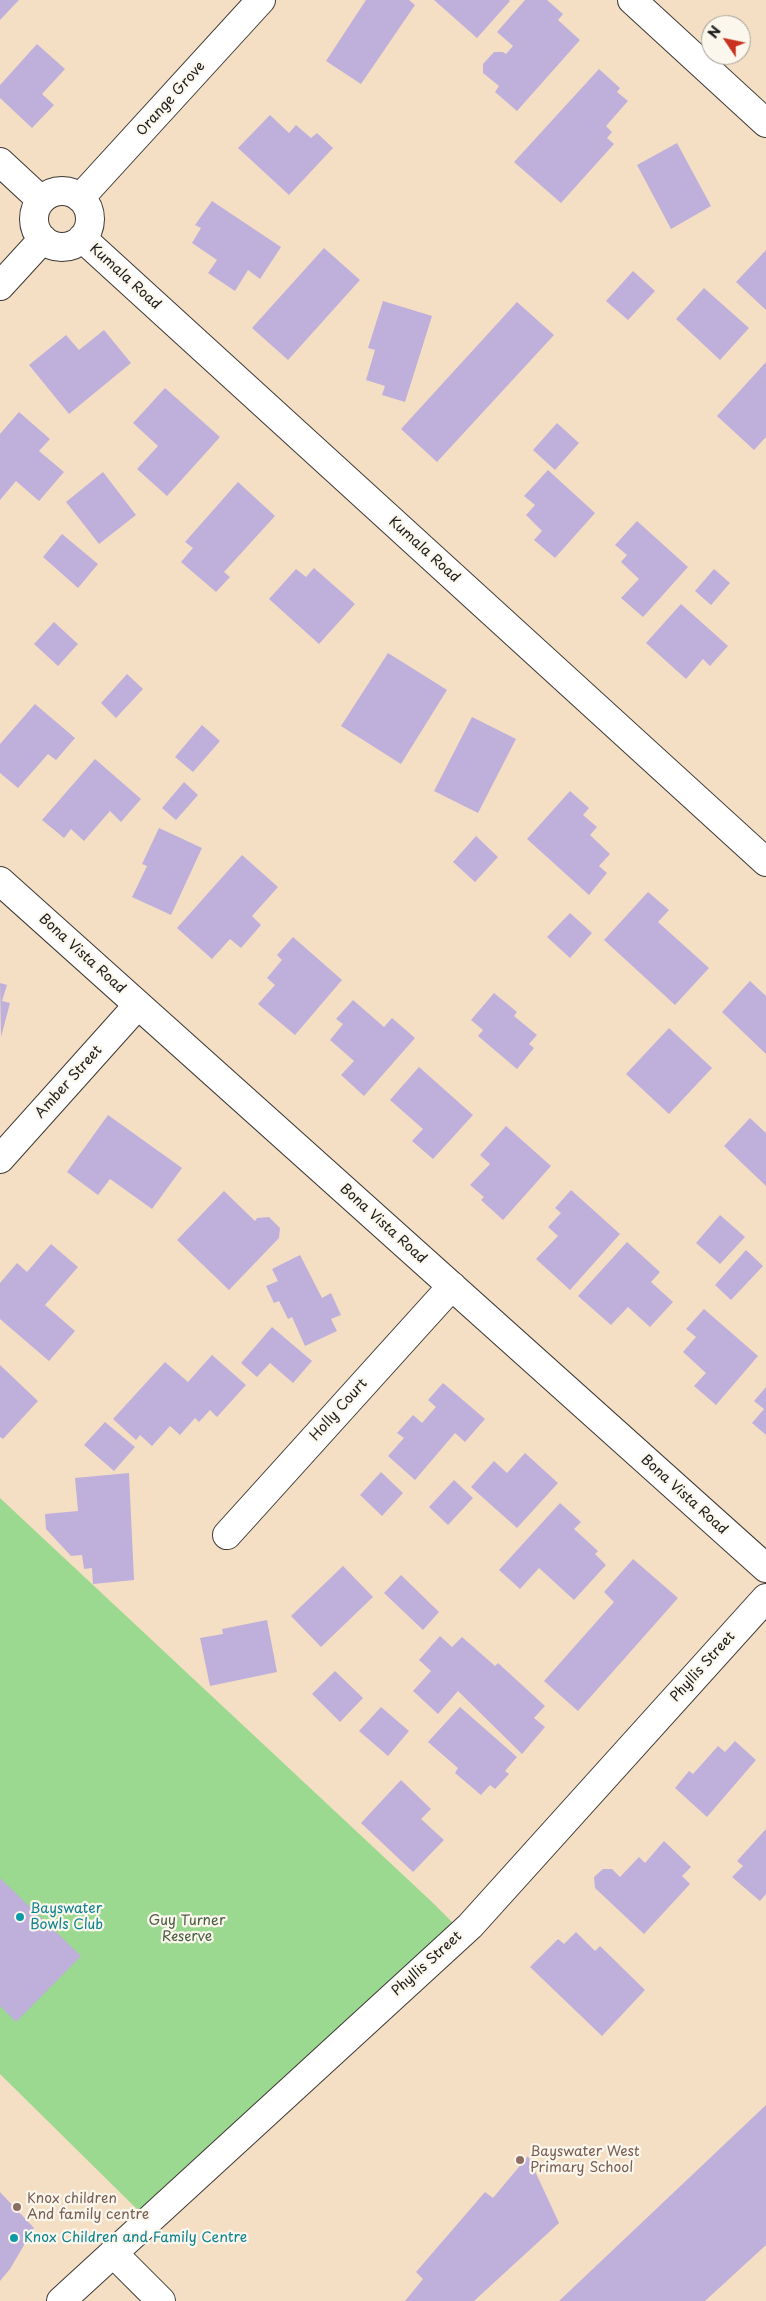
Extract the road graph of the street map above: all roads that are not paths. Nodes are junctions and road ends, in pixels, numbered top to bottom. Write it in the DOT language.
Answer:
graph roads {
  1 [pos="261,0"];
  2 [pos="632,0"];
  3 [pos="766,123"];
  4 [pos="0,162"];
  5 [pos="80,198"];
  6 [pos="42,200"];
  7 [pos="82,238"];
  8 [pos="43,239"];
  9 [pos="0,286"];
  10 [pos="766,862"];
  11 [pos="0,881"];
  12 [pos="138,1005"];
  13 [pos="0,1159"];
  14 [pos="452,1286"];
  15 [pos="227,1535"];
  16 [pos="766,1568"];
  17 [pos="766,1598"];
  18 [pos="113,2252"];
  19 [pos="61,2301"];
  20 [pos="161,2301"];
  1 -- 5 [label="street, Orange Grove"];
  2 -- 3 [label="street"];
  4 -- 6 [label="street"];
  5 -- 6 [label="street"];
  5 -- 7 [label="street"];
  6 -- 8 [label="street"];
  7 -- 8 [label="street"];
  7 -- 10 [label="street, Kumala Road"];
  8 -- 9 [label="street"];
  11 -- 12 [label="street, Bona Vista Road"];
  12 -- 13 [label="street, Amber Street"];
  12 -- 14 [label="street, Bona Vista Road"];
  14 -- 15 [label="street, Holly Court"];
  14 -- 16 [label="street, Bona Vista Road"];
  17 -- 18 [label="street, Phyllis Street"];
  18 -- 19 [label="street, Phyllis Street"];
  18 -- 20 [label="street"];
}
